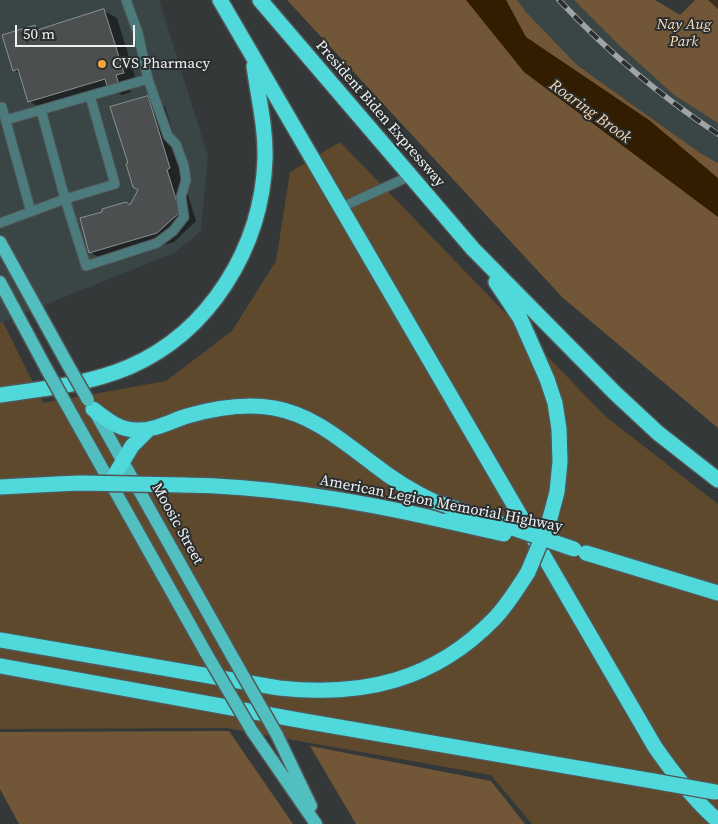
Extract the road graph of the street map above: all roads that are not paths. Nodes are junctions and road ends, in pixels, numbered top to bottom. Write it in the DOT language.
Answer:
graph roads {
  1 [pos="126,0"];
  2 [pos="220,0"];
  3 [pos="260,0"];
  4 [pos="252,55"];
  5 [pos="148,79"];
  6 [pos="90,96"];
  7 [pos="1,105"];
  8 [pos="41,110"];
  9 [pos="6,120"];
  10 [pos="410,176"];
  11 [pos="66,199"];
  12 [pos="340,208"];
  13 [pos="31,212"];
  14 [pos="0,223"];
  15 [pos="0,242"];
  16 [pos="473,249"];
  17 [pos="0,282"];
  18 [pos="0,395"];
  19 [pos="90,404"];
  20 [pos="148,429"];
  21 [pos="122,460"];
  22 [pos="718,480"];
  23 [pos="110,483"];
  24 [pos="0,487"];
  25 [pos="580,551"];
  26 [pos="718,593"];
  27 [pos="0,640"];
  28 [pos="0,667"];
  29 [pos="717,792"];
  30 [pos="718,821"];
  31 [pos="318,824"];
  1 -- 5 [label="lane"];
  2 -- 4 [label="highway"];
  3 -- 10 [label="highway, President Biden Expressway"];
  4 -- 12 [label="highway"];
  4 -- 18 [label="highway"];
  5 -- 6 [label="lane"];
  5 -- 11 [label="lane"];
  6 -- 8 [label="lane"];
  6 -- 11 [label="lane"];
  7 -- 9 [label="lane"];
  8 -- 9 [label="lane"];
  8 -- 11 [label="lane"];
  9 -- 13 [label="lane"];
  10 -- 12 [label="lane"];
  10 -- 16 [label="highway, President Biden Expressway"];
  11 -- 13 [label="lane"];
  12 -- 30 [label="highway"];
  13 -- 14 [label="lane"];
  15 -- 19 [label="main road, Moosic Street, bridge"];
  16 -- 22 [label="highway"];
  16 -- 27 [label="highway, bridge"];
  17 -- 23 [label="main road, Moosic Street, bridge"];
  19 -- 20 [label="highway"];
  19 -- 21 [label="main road, Moosic Street"];
  20 -- 21 [label="highway"];
  20 -- 25 [label="highway, bridge"];
  21 -- 23 [label="highway"];
  21 -- 31 [label="main road, Moosic Street, bridge"];
  23 -- 31 [label="main road, Moosic Street, bridge"];
  24 -- 25 [label="highway, American Legion Memorial Highway, bridge"];
  25 -- 26 [label="highway, American Legion Memorial Highway"];
  28 -- 29 [label="highway, bridge"];
}
